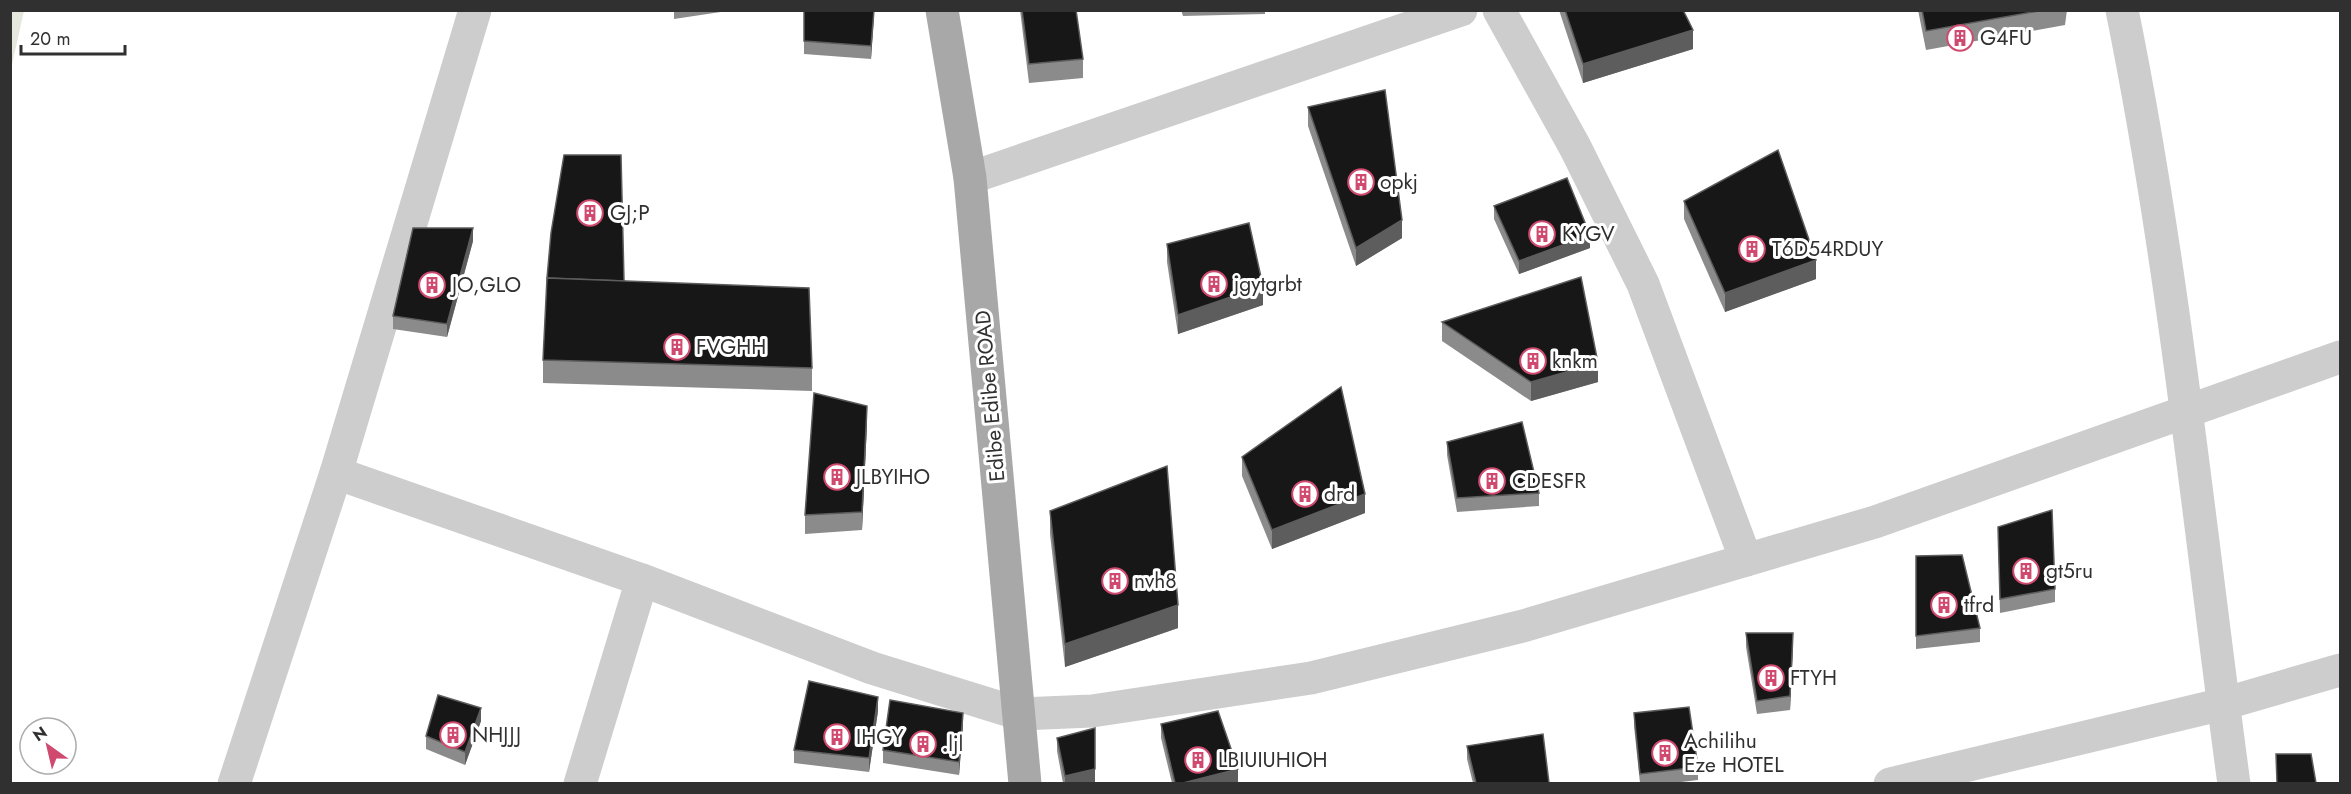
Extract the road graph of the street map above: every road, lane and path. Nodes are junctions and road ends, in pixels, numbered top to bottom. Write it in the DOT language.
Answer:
graph roads {
  1 [pos="475,10"];
  2 [pos="942,10"];
  3 [pos="1461,10"];
  4 [pos="1499,10"];
  5 [pos="2122,10"];
  6 [pos="970,178"];
  7 [pos="2340,357"];
  8 [pos="2187,411"];
  9 [pos="336,473"];
  10 [pos="1746,560"];
  11 [pos="642,580"];
  12 [pos="2340,670"];
  13 [pos="2223,704"];
  14 [pos="1020,714"];
  15 [pos="234,783"];
  16 [pos="580,783"];
  17 [pos="1025,783"];
  18 [pos="1890,783"];
  19 [pos="2234,783"];
  1 -- 9 [label="street"];
  2 -- 6 [label="main road, Edibe Edibe ROAD"];
  3 -- 6 [label="street"];
  4 -- 10 [label="street"];
  5 -- 8 [label="street"];
  6 -- 14 [label="main road, Edibe Edibe ROAD"];
  7 -- 8 [label="street"];
  8 -- 10 [label="street"];
  8 -- 13 [label="street"];
  9 -- 11 [label="street"];
  9 -- 15 [label="street"];
  10 -- 14 [label="street"];
  11 -- 14 [label="street"];
  11 -- 16 [label="street"];
  12 -- 13 [label="street"];
  13 -- 18 [label="street"];
  13 -- 19 [label="street"];
  14 -- 17 [label="main road, Edibe Edibe ROAD"];
}
